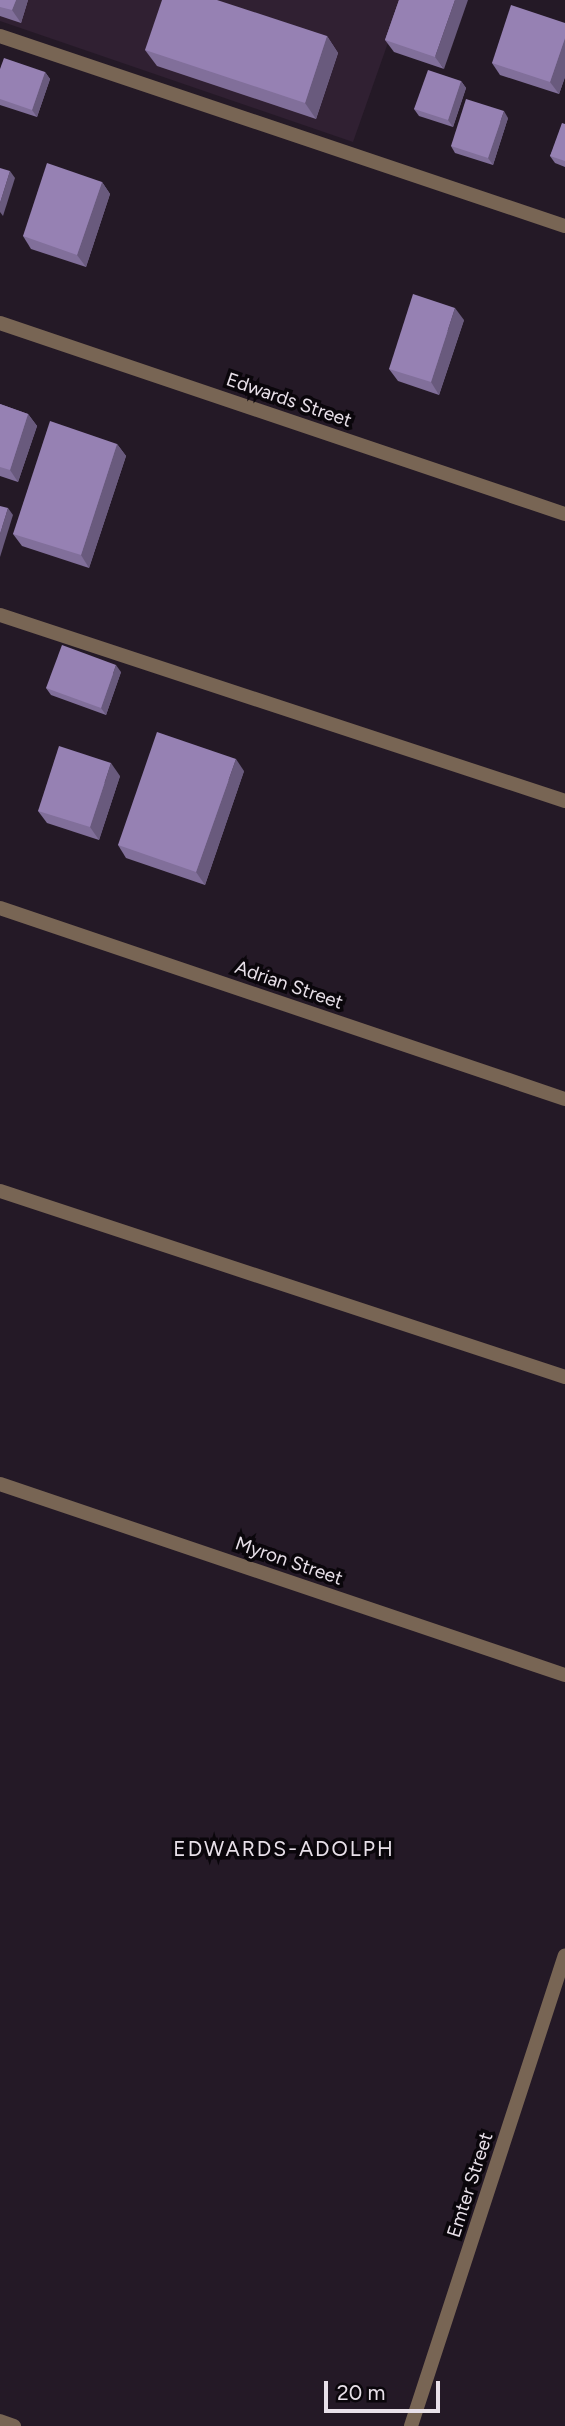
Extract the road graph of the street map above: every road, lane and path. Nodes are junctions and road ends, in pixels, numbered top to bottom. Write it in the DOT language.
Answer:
graph roads {
  1 [pos="0,36"];
  2 [pos="565,226"];
  3 [pos="0,323"];
  4 [pos="565,514"];
  5 [pos="0,615"];
  6 [pos="565,801"];
  7 [pos="0,908"];
  8 [pos="565,1099"];
  9 [pos="0,1191"];
  10 [pos="565,1377"];
  11 [pos="0,1484"];
  12 [pos="565,1675"];
  13 [pos="565,1956"];
  14 [pos="0,2421"];
  15 [pos="14,2426"];
  16 [pos="411,2426"];
  1 -- 2 [label="street"];
  3 -- 4 [label="street, Edwards Street"];
  5 -- 6 [label="street"];
  7 -- 8 [label="street, Adrian Street"];
  9 -- 10 [label="street"];
  11 -- 12 [label="street, Myron Street"];
  13 -- 16 [label="street, Emter Street"];
  14 -- 15 [label="street"];
}
